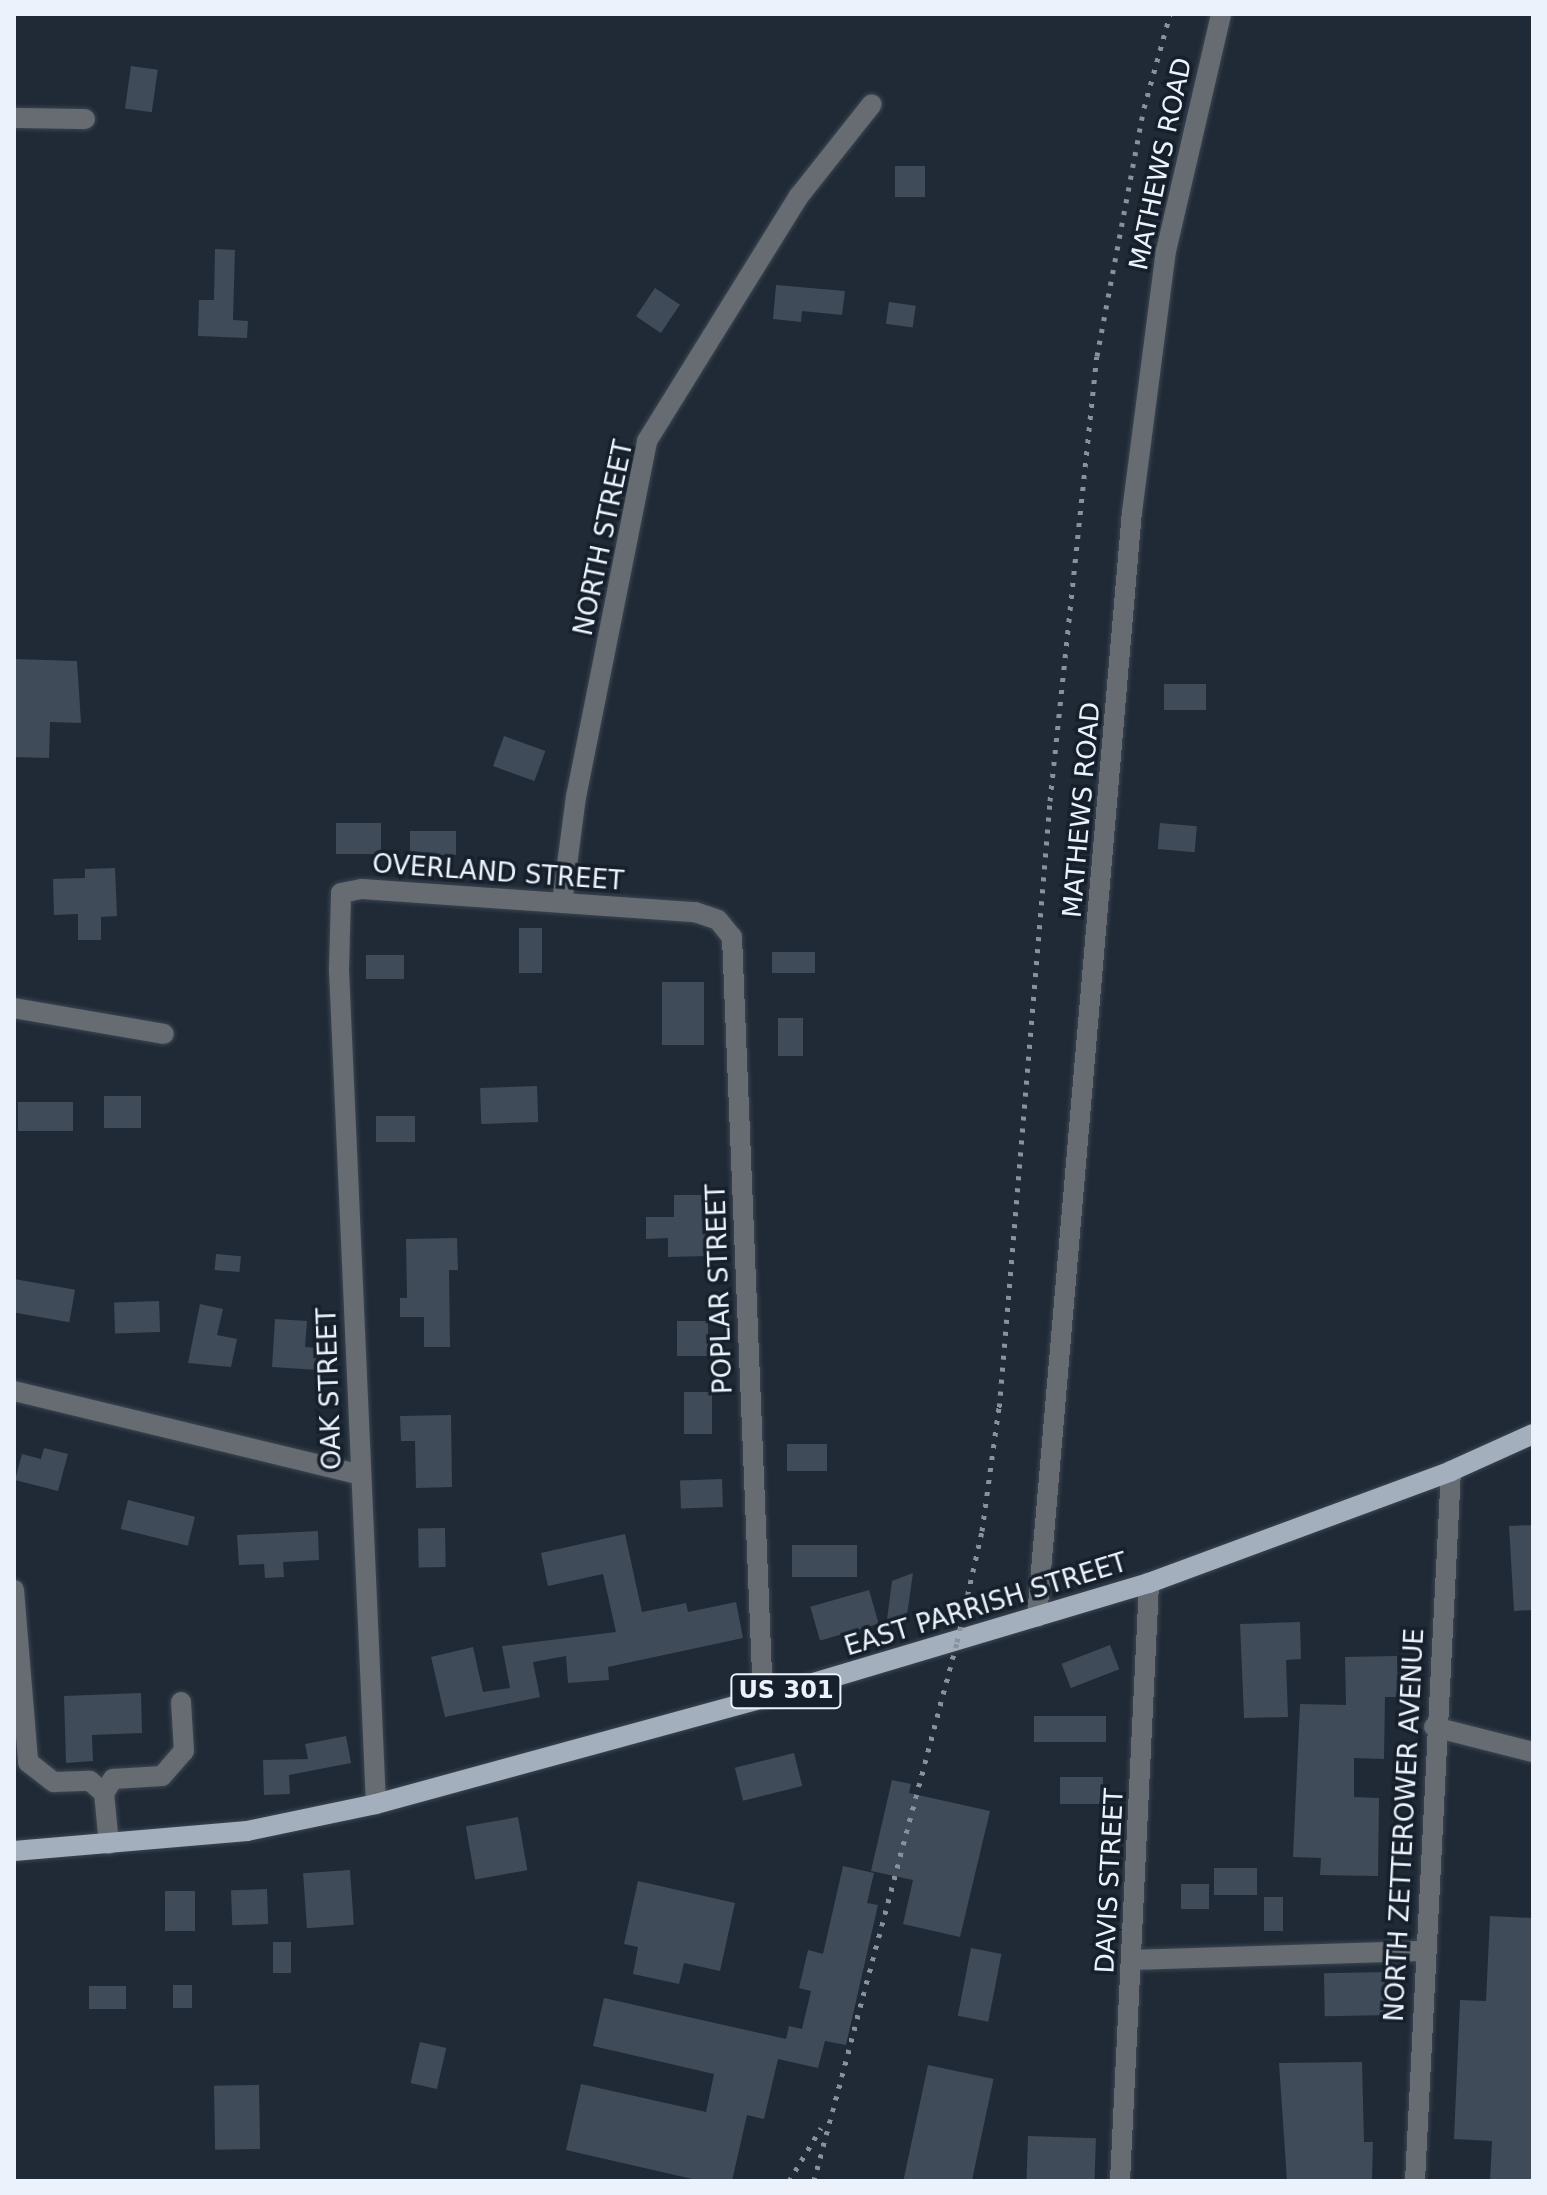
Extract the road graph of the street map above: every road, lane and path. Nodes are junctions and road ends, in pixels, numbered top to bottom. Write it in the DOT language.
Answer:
graph roads {
  1 [pos="1221,14"];
  2 [pos="872,104"];
  3 [pos="14,118"];
  4 [pos="85,119"];
  5 [pos="562,903"];
  6 [pos="682,911"];
  7 [pos="339,971"];
  8 [pos="14,1008"];
  9 [pos="164,1034"];
  10 [pos="14,1391"];
  11 [pos="1533,1434"];
  12 [pos="1451,1471"];
  13 [pos="360,1475"];
  14 [pos="1149,1583"];
  15 [pos="14,1590"];
  16 [pos="1037,1617"];
  17 [pos="763,1698"];
  18 [pos="181,1702"];
  19 [pos="1434,1727"];
  20 [pos="1533,1752"];
  21 [pos="104,1793"];
  22 [pos="376,1804"];
  23 [pos="109,1844"];
  24 [pos="14,1851"];
  25 [pos="1425,1951"];
  26 [pos="1133,1960"];
  27 [pos="1120,2181"];
  28 [pos="1415,2181"];
  1 -- 16 [label="street, MATHEWS ROAD"];
  2 -- 5 [label="street, NORTH STREET"];
  3 -- 4 [label="street"];
  5 -- 6 [label="street, OVERLAND STREET"];
  5 -- 7 [label="street, OVERLAND STREET"];
  6 -- 17 [label="street, POPLAR STREET"];
  7 -- 13 [label="street, OAK STREET"];
  8 -- 9 [label="street"];
  10 -- 13 [label="street"];
  11 -- 12 [label="main road, EAST PARRISH STREET / US 301"];
  12 -- 14 [label="main road, EAST PARRISH STREET / US 301"];
  12 -- 19 [label="street, NORTH ZETTEROWER AVENUE"];
  13 -- 22 [label="street, OAK STREET"];
  14 -- 16 [label="main road, EAST PARRISH STREET / US 301"];
  14 -- 26 [label="street, DAVIS STREET"];
  15 -- 21 [label="street"];
  16 -- 17 [label="main road, EAST PARRISH STREET / US 301"];
  17 -- 22 [label="main road, EAST PARRISH STREET / US 301"];
  18 -- 21 [label="street"];
  19 -- 20 [label="street"];
  19 -- 25 [label="street, NORTH ZETTEROWER AVENUE"];
  21 -- 23 [label="street"];
  22 -- 23 [label="main road, EAST PARRISH STREET / US 301"];
  23 -- 24 [label="main road, EAST PARRISH STREET / US 301"];
  25 -- 26 [label="street"];
  25 -- 28 [label="street, NORTH ZETTEROWER AVENUE"];
  26 -- 27 [label="street, DAVIS STREET"];
}
